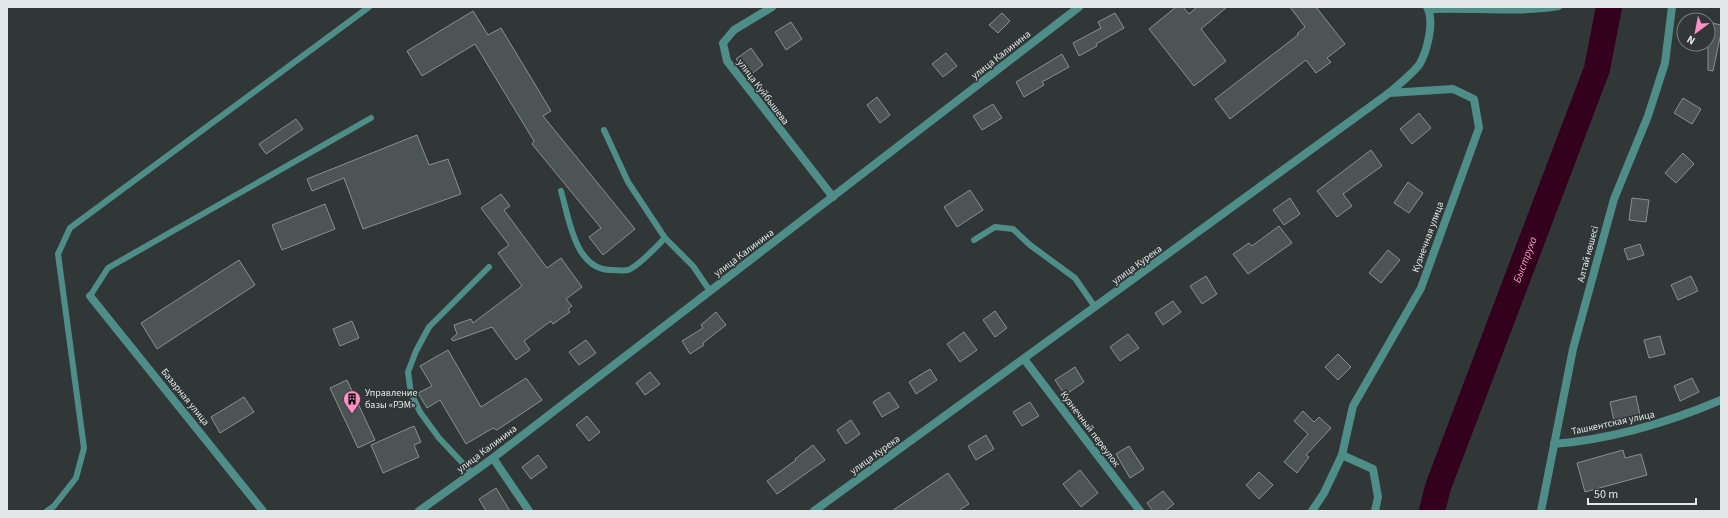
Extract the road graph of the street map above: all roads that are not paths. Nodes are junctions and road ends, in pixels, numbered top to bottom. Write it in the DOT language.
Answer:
graph roads {
  1 [pos="369,7"];
  2 [pos="772,7"];
  3 [pos="1079,7"];
  4 [pos="1559,7"];
  5 [pos="1672,7"];
  6 [pos="1428,9"];
  7 [pos="1389,94"];
  8 [pos="371,118"];
  9 [pos="604,130"];
  10 [pos="561,191"];
  11 [pos="833,197"];
  12 [pos="665,238"];
  13 [pos="974,240"];
  14 [pos="489,267"];
  15 [pos="710,291"];
  16 [pos="90,296"];
  17 [pos="1096,307"];
  18 [pos="1024,359"];
  19 [pos="1721,400"];
  20 [pos="1554,444"];
  21 [pos="1342,455"];
  22 [pos="493,458"];
  23 [pos="472,473"];
  24 [pos="47,511"];
  25 [pos="264,511"];
  26 [pos="419,511"];
  27 [pos="529,511"];
  28 [pos="814,511"];
  29 [pos="1140,511"];
  30 [pos="1312,511"];
  31 [pos="1375,511"];
  32 [pos="1541,511"];
  1 -- 24 [label="lane"];
  2 -- 11 [label="street, улица Куйбышева"];
  3 -- 11 [label="street, улица Калинина"];
  4 -- 6 [label="lane"];
  5 -- 20 [label="street, Алтай көшесі"];
  6 -- 7 [label="street, улица Курека"];
  7 -- 17 [label="street, улица Курека"];
  7 -- 21 [label="street, Кузнечная улица"];
  8 -- 16 [label="lane"];
  9 -- 12 [label="lane"];
  10 -- 12 [label="lane"];
  11 -- 15 [label="street, улица Калинина"];
  12 -- 15 [label="lane"];
  13 -- 17 [label="lane"];
  14 -- 23 [label="lane"];
  15 -- 22 [label="street, улица Калинина"];
  16 -- 25 [label="street, Базарная улица"];
  17 -- 18 [label="street, улица Курека"];
  18 -- 28 [label="street, улица Курека"];
  18 -- 29 [label="street, Кузнечный переулок"];
  19 -- 20 [label="street, Ташкентская улица"];
  20 -- 32 [label="street, Алтай көшесі"];
  21 -- 30 [label="street, Кузнечная улица"];
  21 -- 31 [label="street"];
  22 -- 23 [label="street, улица Калинина"];
  22 -- 27 [label="street"];
  23 -- 26 [label="street, улица Калинина"];
}
